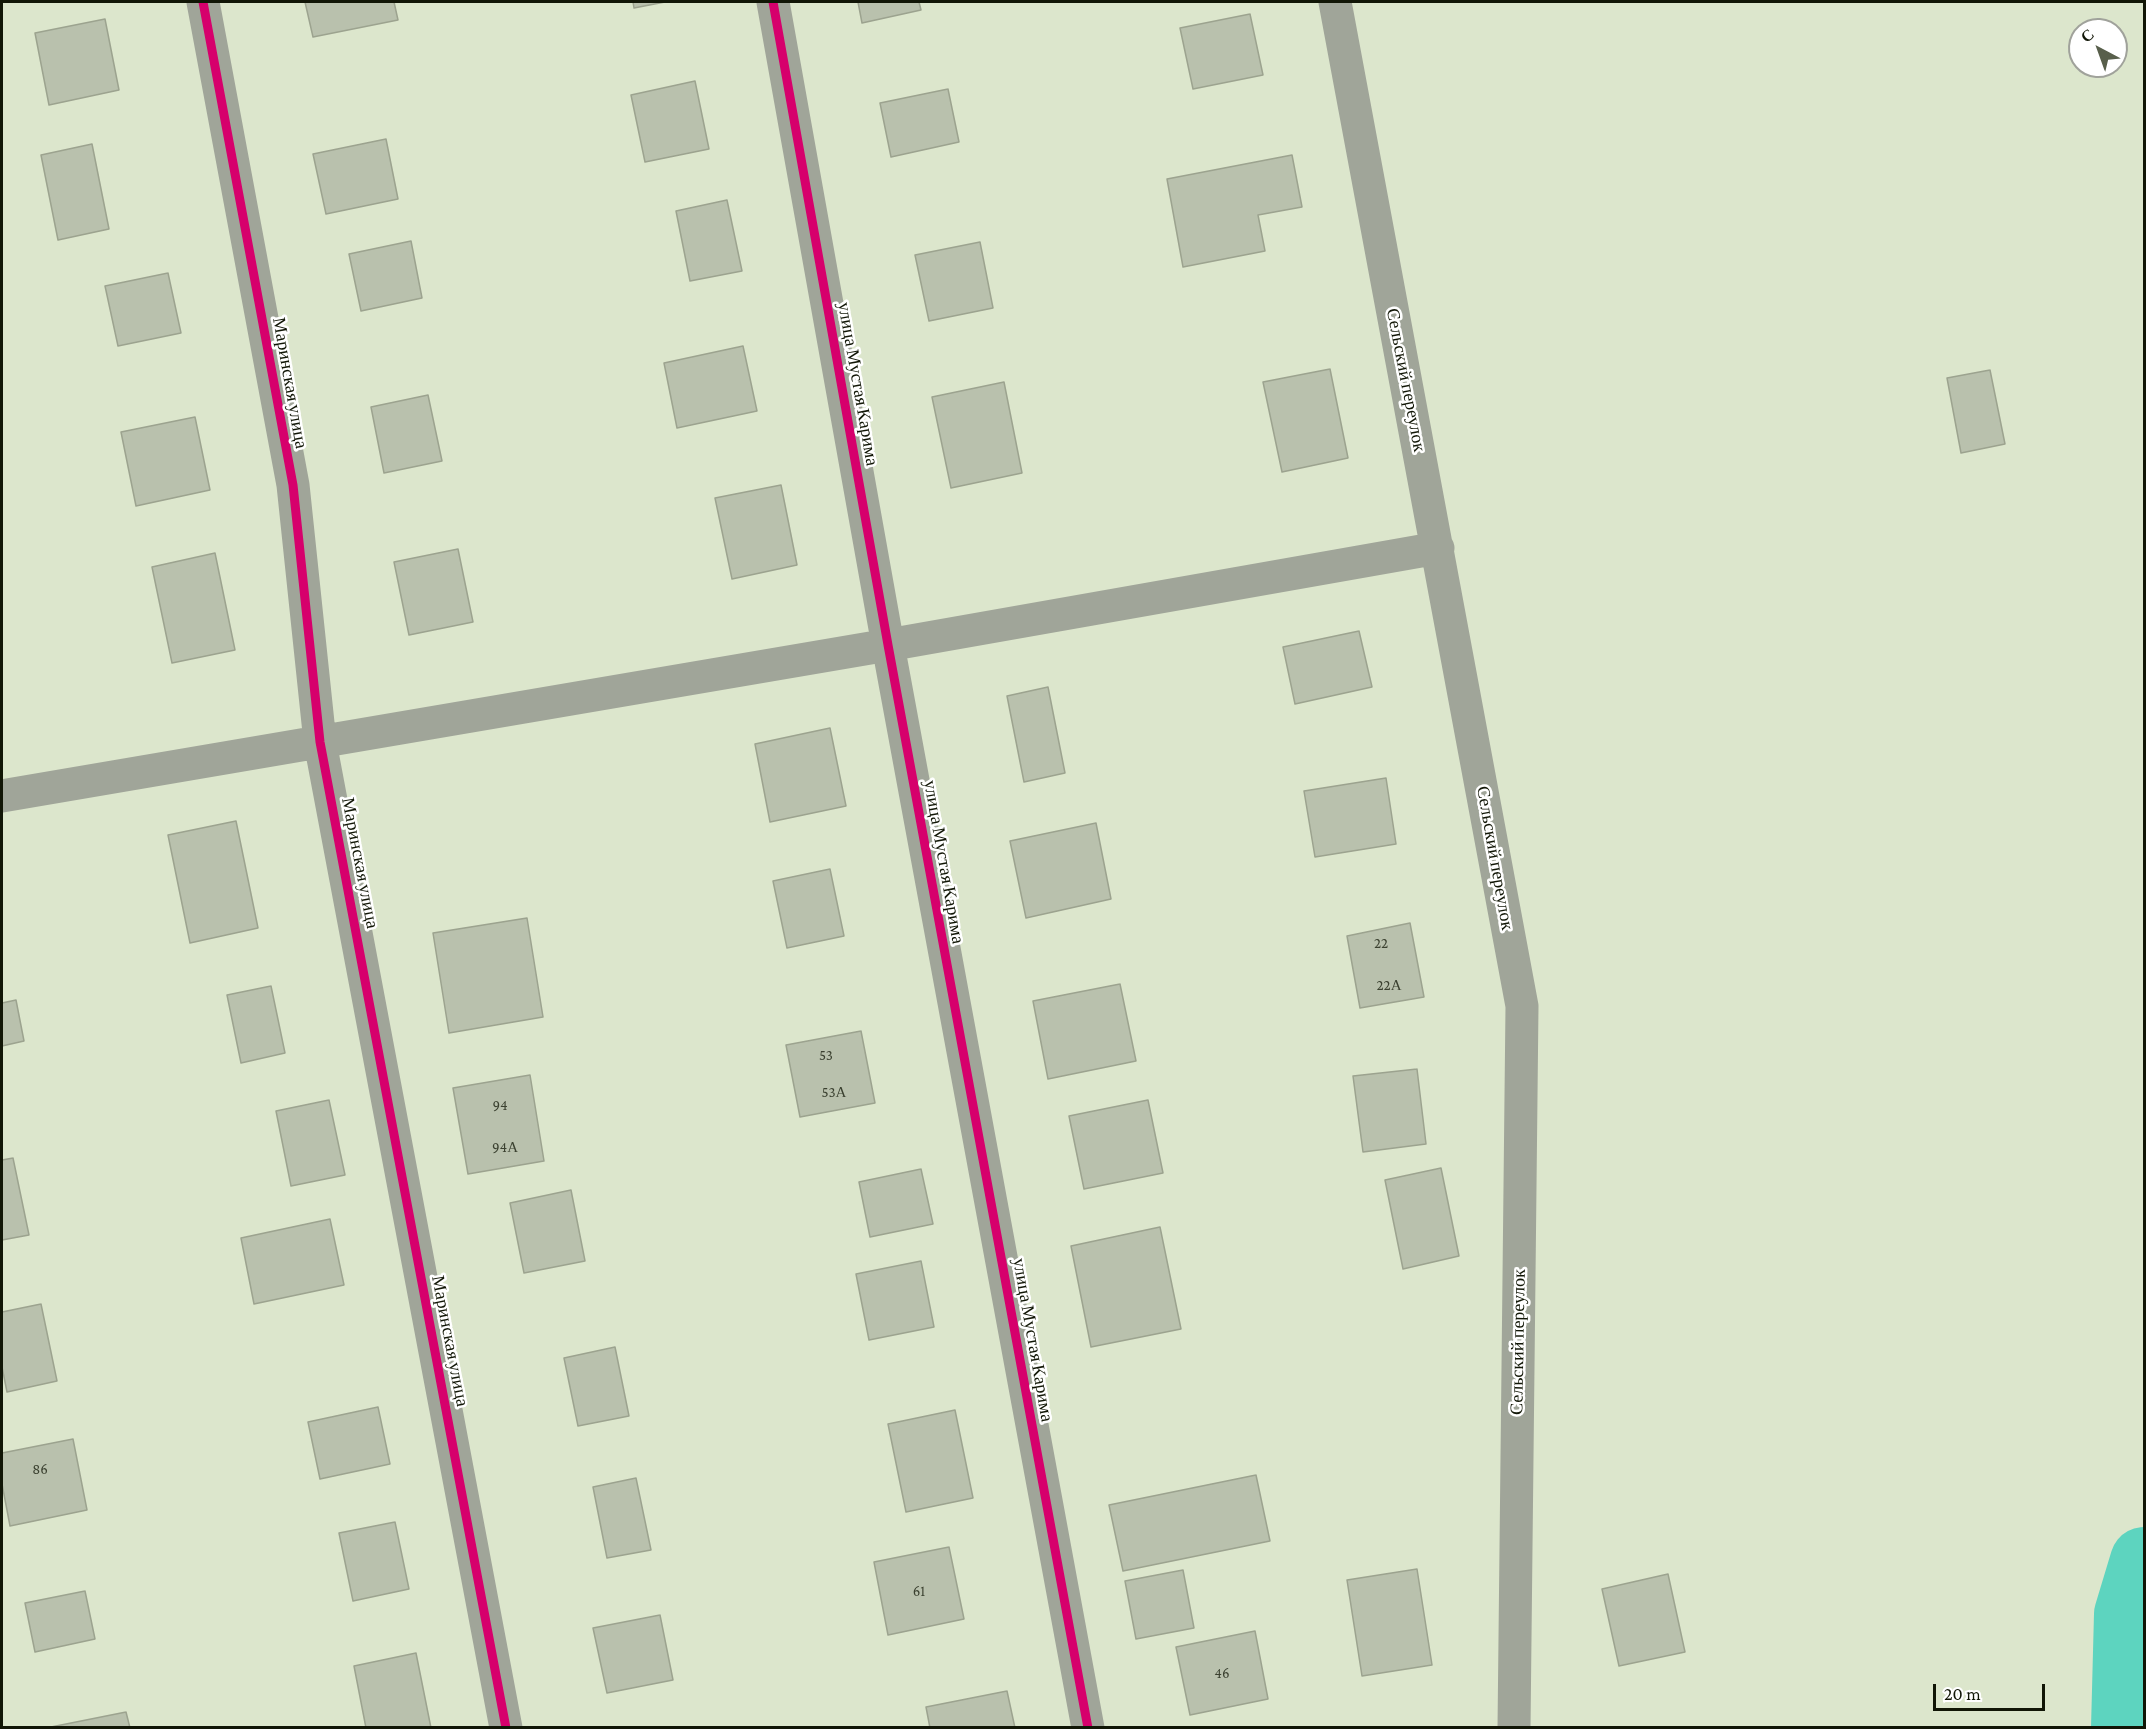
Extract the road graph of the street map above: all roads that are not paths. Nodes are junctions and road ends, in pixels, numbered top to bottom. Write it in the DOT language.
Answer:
graph roads {
  1 [pos="203,2"];
  2 [pos="773,2"];
  3 [pos="1335,2"];
  4 [pos="1438,548"];
  5 [pos="888,645"];
  6 [pos="320,742"];
  7 [pos="2,796"];
  8 [pos="506,1728"];
  9 [pos="1088,1728"];
  10 [pos="1514,1728"];
  1 -- 6 [label="street, Маринская улица"];
  2 -- 5 [label="street, улица Мустая Карима"];
  3 -- 4 [label="street, Сельский переулок"];
  4 -- 5 [label="street"];
  4 -- 10 [label="street, Сельский переулок"];
  5 -- 6 [label="street"];
  5 -- 9 [label="street, улица Мустая Карима"];
  6 -- 7 [label="street"];
  6 -- 8 [label="street, Маринская улица"];
}
